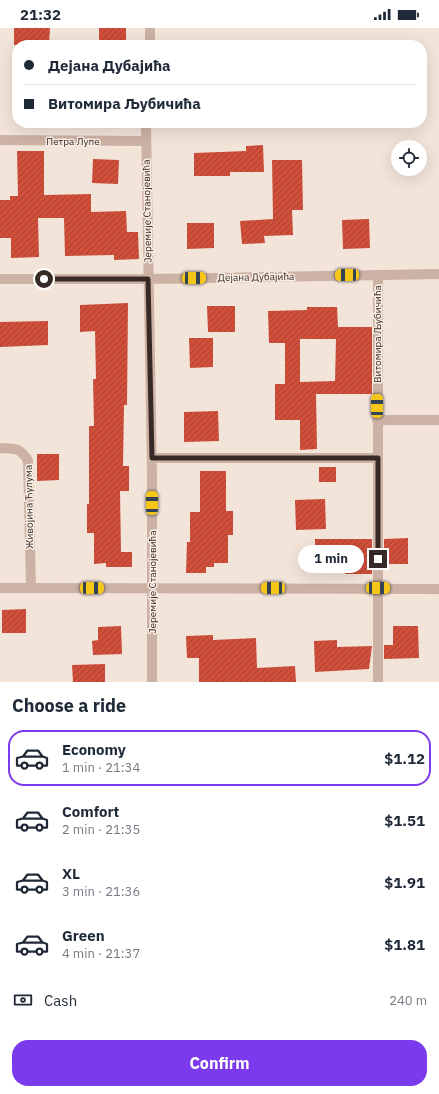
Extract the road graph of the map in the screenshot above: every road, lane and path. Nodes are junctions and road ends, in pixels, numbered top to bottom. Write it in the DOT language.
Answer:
graph roads {
  1 [pos="150,28"];
  2 [pos="150,40"];
  3 [pos="146,128"];
  4 [pos="0,140"];
  5 [pos="146,141"];
  6 [pos="439,274"];
  7 [pos="378,275"];
  8 [pos="0,279"];
  9 [pos="148,279"];
  10 [pos="377,420"];
  11 [pos="439,420"];
  12 [pos="0,448"];
  13 [pos="152,458"];
  14 [pos="378,458"];
  15 [pos="0,588"];
  16 [pos="31,588"];
  17 [pos="152,588"];
  18 [pos="378,588"];
  19 [pos="439,589"];
  20 [pos="152,682"];
  21 [pos="378,682"];
  1 -- 2 [label="street"];
  3 -- 5 [label="street, Јеремије Станојевића"];
  4 -- 5 [label="street, Петра Лупе"];
  5 -- 9 [label="street, Јеремије Станојевића"];
  6 -- 7 [label="street, Дејана Дубајића"];
  7 -- 9 [label="street, Дејана Дубајића"];
  7 -- 10 [label="street, Витомира Љубичића"];
  8 -- 9 [label="street, Дејана Дубајића"];
  9 -- 13 [label="street, Јеремије Станојевића"];
  10 -- 11 [label="street"];
  10 -- 14 [label="street, Витомира Љубичића"];
  12 -- 16 [label="street, Живојина Ћулума"];
  13 -- 14 [label="street"];
  13 -- 17 [label="street, Јеремије Станојевића"];
  14 -- 18 [label="street, Витомира Љубичића"];
  15 -- 16 [label="street"];
  16 -- 17 [label="street"];
  17 -- 18 [label="street"];
  17 -- 20 [label="street, Јеремије Станојевића"];
  18 -- 19 [label="street"];
  18 -- 21 [label="street, Витомира Љубичића"];
}
